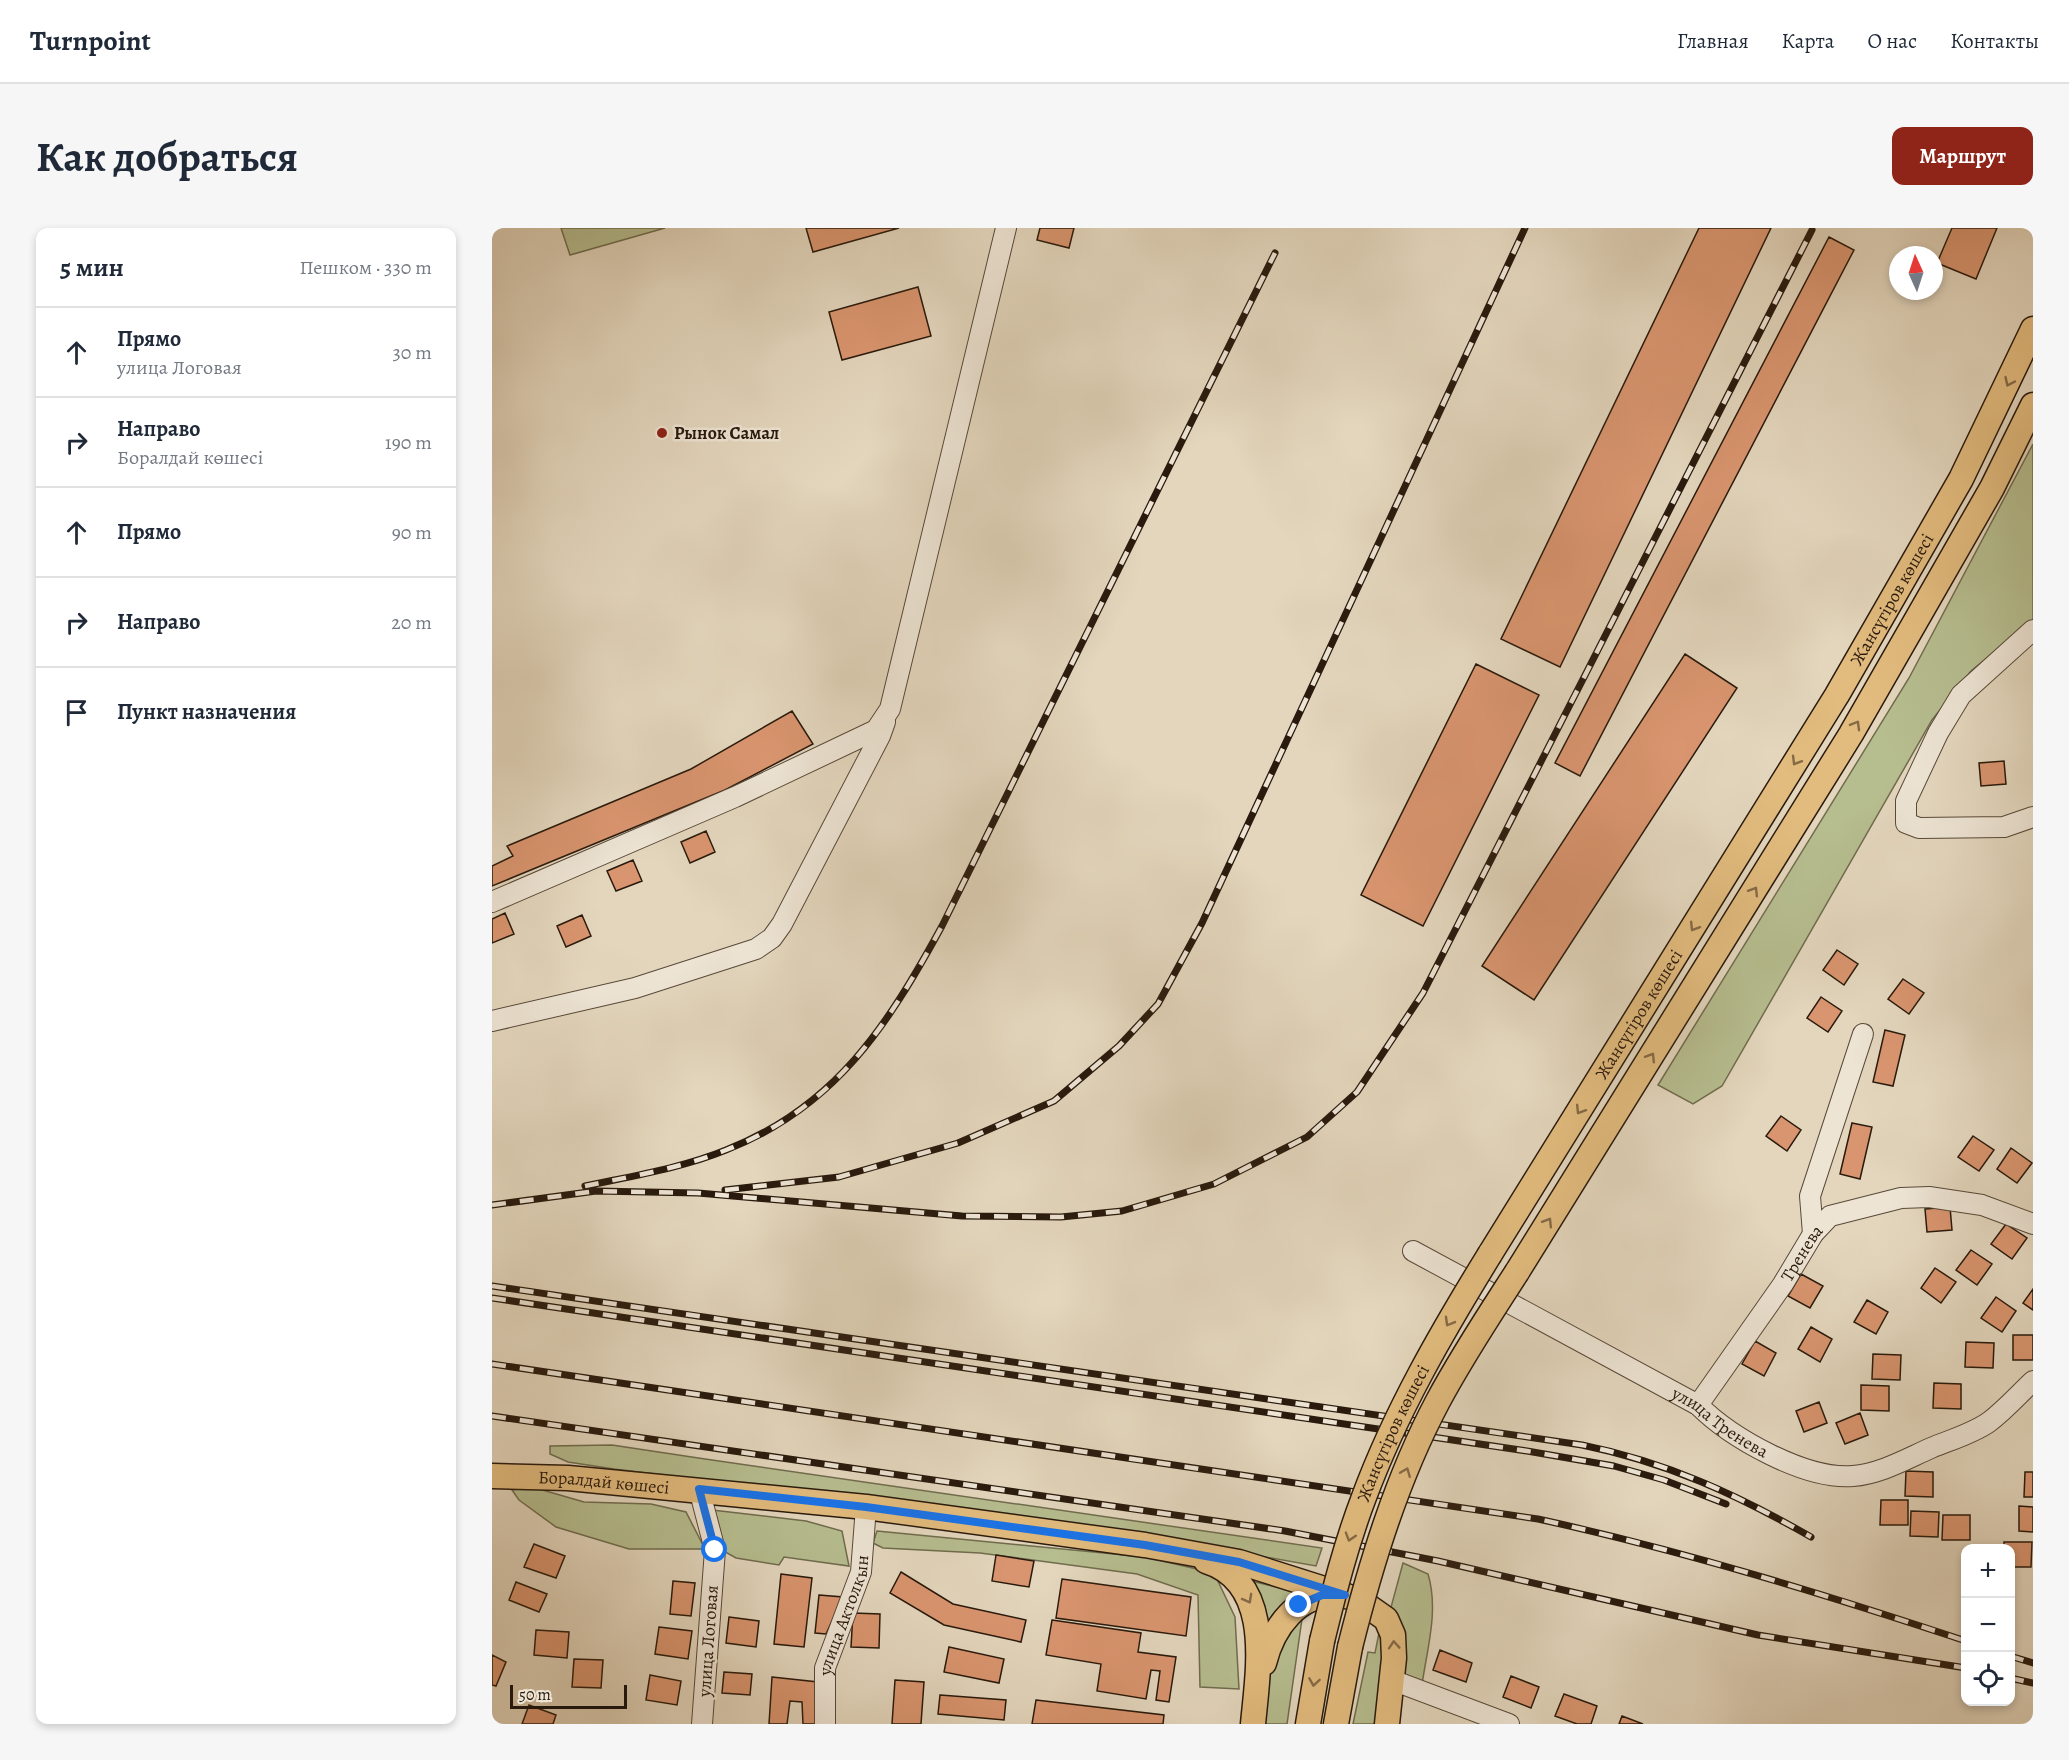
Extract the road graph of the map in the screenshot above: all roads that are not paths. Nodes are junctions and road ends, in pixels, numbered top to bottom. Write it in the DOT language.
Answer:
graph roads {
  1 [pos="1006,228"];
  2 [pos="2033,329"];
  3 [pos="2033,405"];
  4 [pos="2033,630"];
  5 [pos="885,720"];
  6 [pos="2033,817"];
  7 [pos="492,902"];
  8 [pos="492,1021"];
  9 [pos="1863,1034"];
  10 [pos="2033,1224"];
  11 [pos="1813,1234"];
  12 [pos="1413,1251"];
  13 [pos="2033,1380"];
  14 [pos="1698,1405"];
  15 [pos="492,1476"];
  16 [pos="699,1489"];
  17 [pos="866,1507"];
  18 [pos="1145,1545"];
  19 [pos="1345,1595"];
  20 [pos="1392,1680"];
  21 [pos="1254,1712"];
  22 [pos="702,1724"];
  23 [pos="825,1724"];
  24 [pos="1308,1724"];
  25 [pos="1336,1724"];
  26 [pos="1387,1724"];
  27 [pos="1509,1724"];
  1 -- 5 [label="street"];
  2 -- 24 [label="main road, Жансүгіров көшесі, one-way, bridge"];
  25 -- 3 [label="main road, Жансүгіров көшесі, one-way, bridge"];
  4 -- 6 [label="street"];
  5 -- 7 [label="street"];
  5 -- 8 [label="street"];
  9 -- 11 [label="street"];
  10 -- 11 [label="street, Тренева"];
  11 -- 14 [label="street, Тренева"];
  12 -- 14 [label="street, улица Тренева"];
  13 -- 14 [label="street, улица Тренева"];
  15 -- 16 [label="main road, Боралдай көшесі"];
  16 -- 17 [label="main road, Боралдай көшесі"];
  16 -- 22 [label="street, улица Логовая"];
  17 -- 18 [label="main road, Боралдай көшесі"];
  17 -- 23 [label="street, улица Актолкын"];
  18 -- 19 [label="main road"];
  18 -- 21 [label="main road, one-way"];
  20 -- 19 [label="main road, one-way"];
  19 -- 21 [label="main road"];
  20 -- 26 [label="main road"];
  20 -- 27 [label="street"];
}
